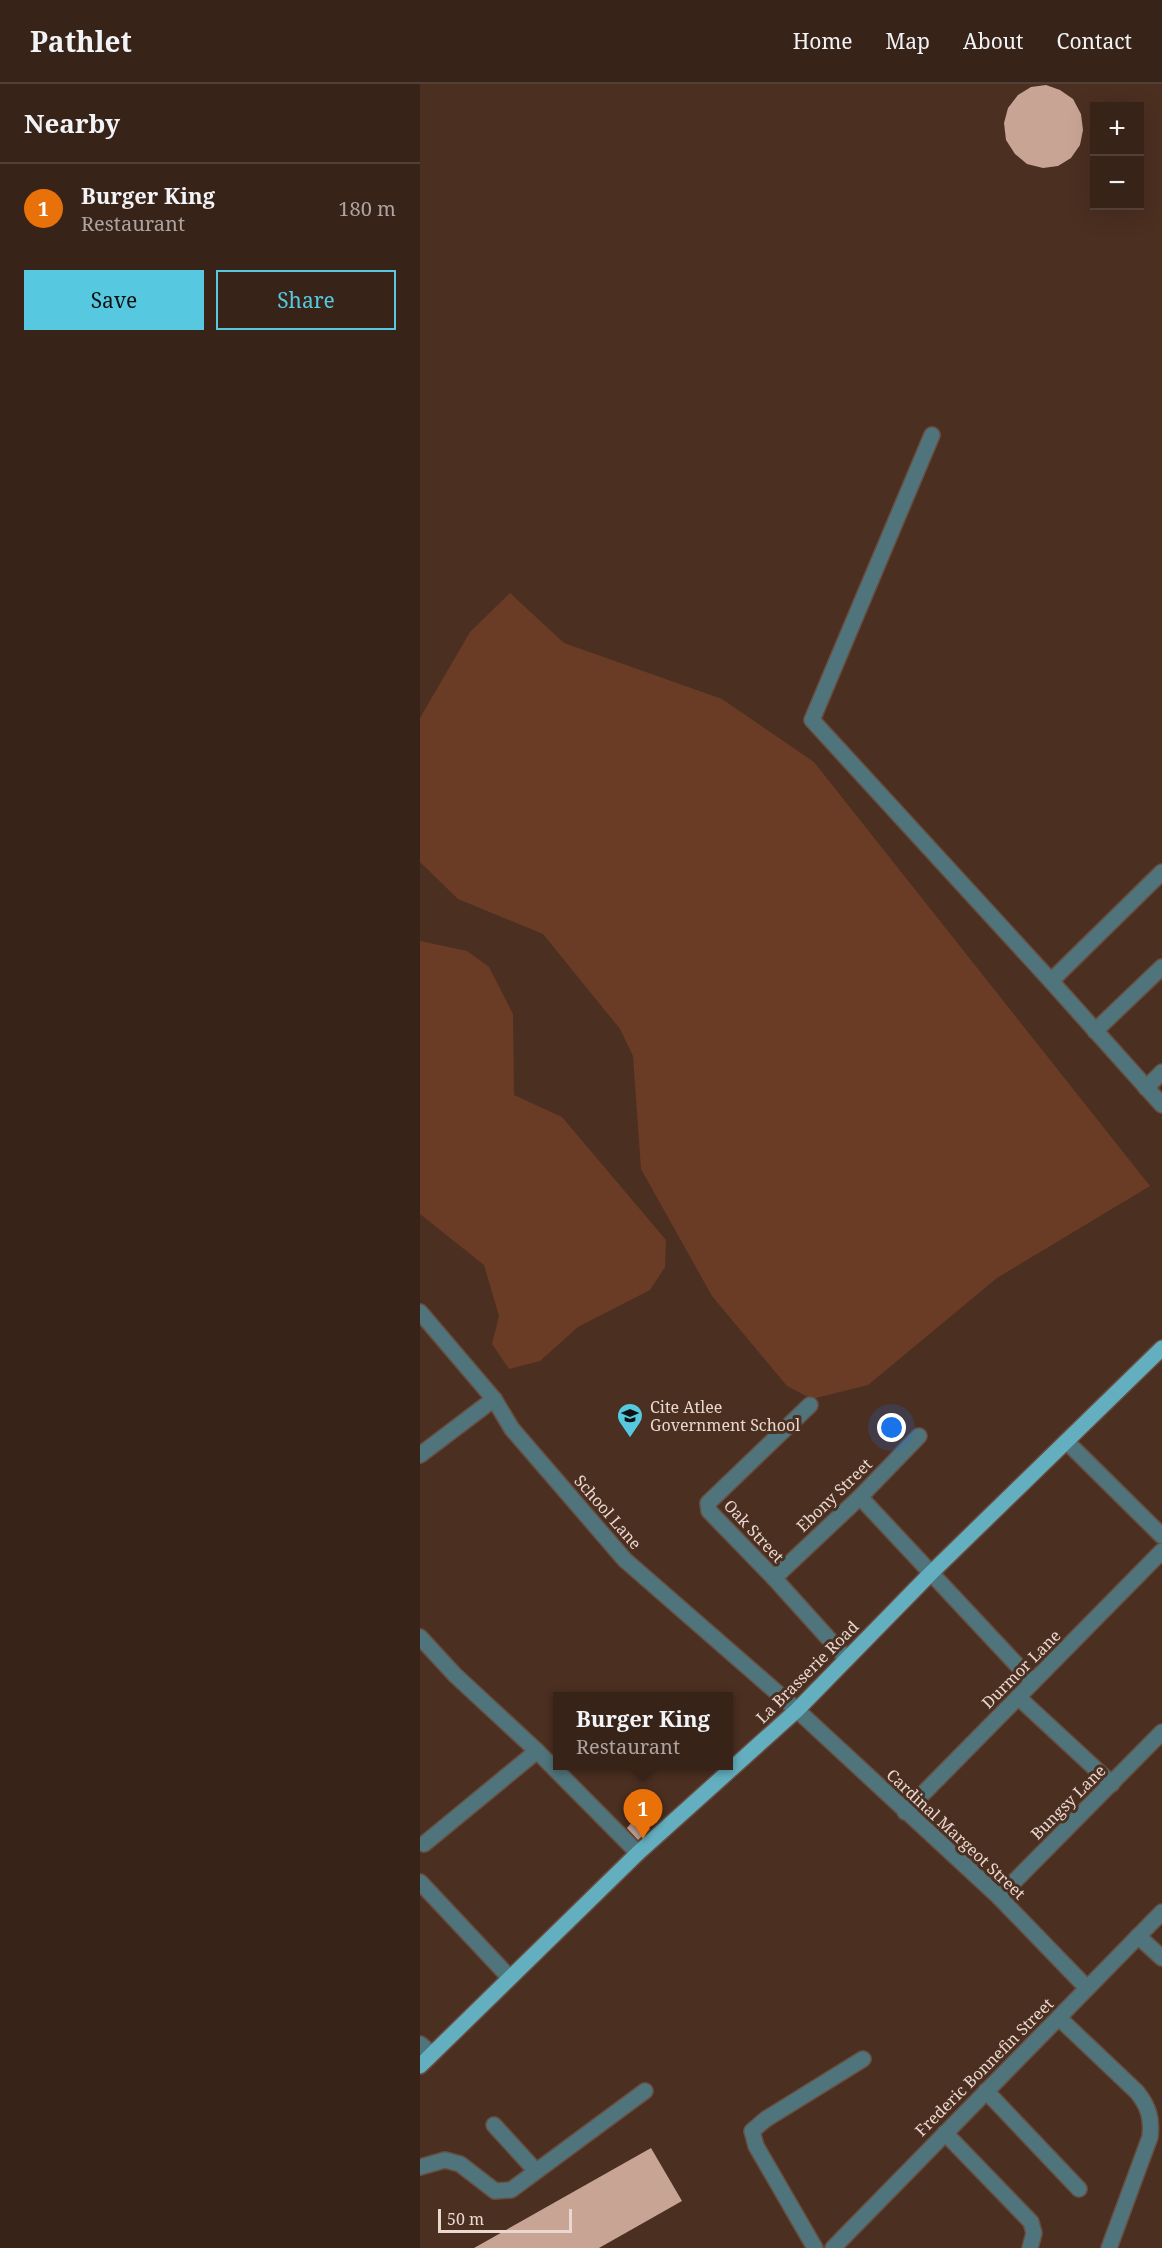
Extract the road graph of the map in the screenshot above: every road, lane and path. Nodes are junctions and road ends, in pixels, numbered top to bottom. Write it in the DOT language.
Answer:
graph roads {
  1 [pos="932,435"];
  2 [pos="1162,872"];
  3 [pos="1162,967"];
  4 [pos="1050,981"];
  5 [pos="1095,1031"];
  6 [pos="1162,1072"];
  7 [pos="1146,1088"];
  8 [pos="1162,1106"];
  9 [pos="420,1312"];
  10 [pos="1162,1348"];
  11 [pos="494,1399"];
  12 [pos="810,1405"];
  13 [pos="919,1436"];
  14 [pos="1067,1442"];
  15 [pos="420,1455"];
  16 [pos="860,1497"];
  17 [pos="1162,1536"];
  18 [pos="1162,1551"];
  19 [pos="931,1573"];
  20 [pos="774,1578"];
  21 [pos="420,1637"];
  22 [pos="847,1659"];
  23 [pos="1033,1682"];
  24 [pos="1018,1697"];
  25 [pos="797,1710"];
  26 [pos="1162,1732"];
  27 [pos="537,1751"];
  28 [pos="553,1767"];
  29 [pos="733,1768"];
  30 [pos="556,1770"];
  31 [pos="730,1770"];
  32 [pos="1112,1784"];
  33 [pos="905,1812"];
  34 [pos="424,1844"];
  35 [pos="638,1853"];
  36 [pos="420,1882"];
  37 [pos="999,1897"];
  38 [pos="1162,1912"];
  39 [pos="1138,1936"];
  40 [pos="1162,1958"];
  41 [pos="510,1978"];
  42 [pos="1087,1988"];
  43 [pos="1059,2018"];
  44 [pos="426,2049"];
  45 [pos="863,2059"];
  46 [pos="420,2066"];
  47 [pos="645,2091"];
  48 [pos="986,2091"];
  49 [pos="494,2125"];
  50 [pos="945,2133"];
  51 [pos="420,2167"];
  52 [pos="536,2171"];
  53 [pos="1079,2189"];
  54 [pos="815,2248"];
  55 [pos="833,2248"];
  56 [pos="1030,2248"];
  57 [pos="1109,2248"];
  1 -- 4 [label="street"];
  2 -- 4 [label="street"];
  3 -- 5 [label="street"];
  4 -- 5 [label="street"];
  5 -- 7 [label="street"];
  6 -- 7 [label="street"];
  7 -- 8 [label="street"];
  9 -- 11 [label="street, School Lane"];
  10 -- 14 [label="main road, La Brasserie Road"];
  11 -- 15 [label="street"];
  11 -- 25 [label="street, School Lane"];
  12 -- 20 [label="street, Oak Street"];
  13 -- 16 [label="street, Ebony Street"];
  14 -- 17 [label="street"];
  14 -- 19 [label="main road, La Brasserie Road"];
  16 -- 19 [label="street"];
  16 -- 20 [label="street, Ebony Street"];
  18 -- 23 [label="street, Durmor Lane"];
  19 -- 22 [label="main road, La Brasserie Road"];
  19 -- 23 [label="street"];
  20 -- 22 [label="street, Oak Street"];
  21 -- 27 [label="street"];
  22 -- 25 [label="main road, La Brasserie Road"];
  23 -- 24 [label="street, Durmor Lane"];
  24 -- 32 [label="street"];
  24 -- 33 [label="street, Durmor Lane"];
  25 -- 29 [label="main road, La Brasserie Road"];
  25 -- 33 [label="street, Cardinal Margeot Street"];
  26 -- 32 [label="street, Bungsy Lane"];
  27 -- 28 [label="street"];
  27 -- 34 [label="street"];
  30 -- 35 [label="street"];
  31 -- 35 [label="main road, La Brasserie Road"];
  32 -- 37 [label="street, Bungsy Lane"];
  33 -- 37 [label="street, Cardinal Margeot Street"];
  35 -- 41 [label="main road, La Brasserie Road"];
  36 -- 41 [label="street"];
  37 -- 42 [label="street, Cardinal Margeot Street"];
  38 -- 39 [label="street, Frederic Bonnefin Street"];
  39 -- 40 [label="street"];
  39 -- 42 [label="street, Frederic Bonnefin Street"];
  41 -- 44 [label="main road, La Brasserie Road"];
  42 -- 43 [label="street, Frederic Bonnefin Street"];
  43 -- 48 [label="street, Frederic Bonnefin Street"];
  43 -- 57 [label="street"];
  44 -- 46 [label="main road, La Brasserie Road"];
  45 -- 54 [label="street"];
  47 -- 52 [label="street"];
  48 -- 50 [label="street, Frederic Bonnefin Street"];
  48 -- 53 [label="street"];
  49 -- 52 [label="street"];
  50 -- 55 [label="street, Frederic Bonnefin Street"];
  50 -- 56 [label="street"];
  51 -- 52 [label="street"];
}
